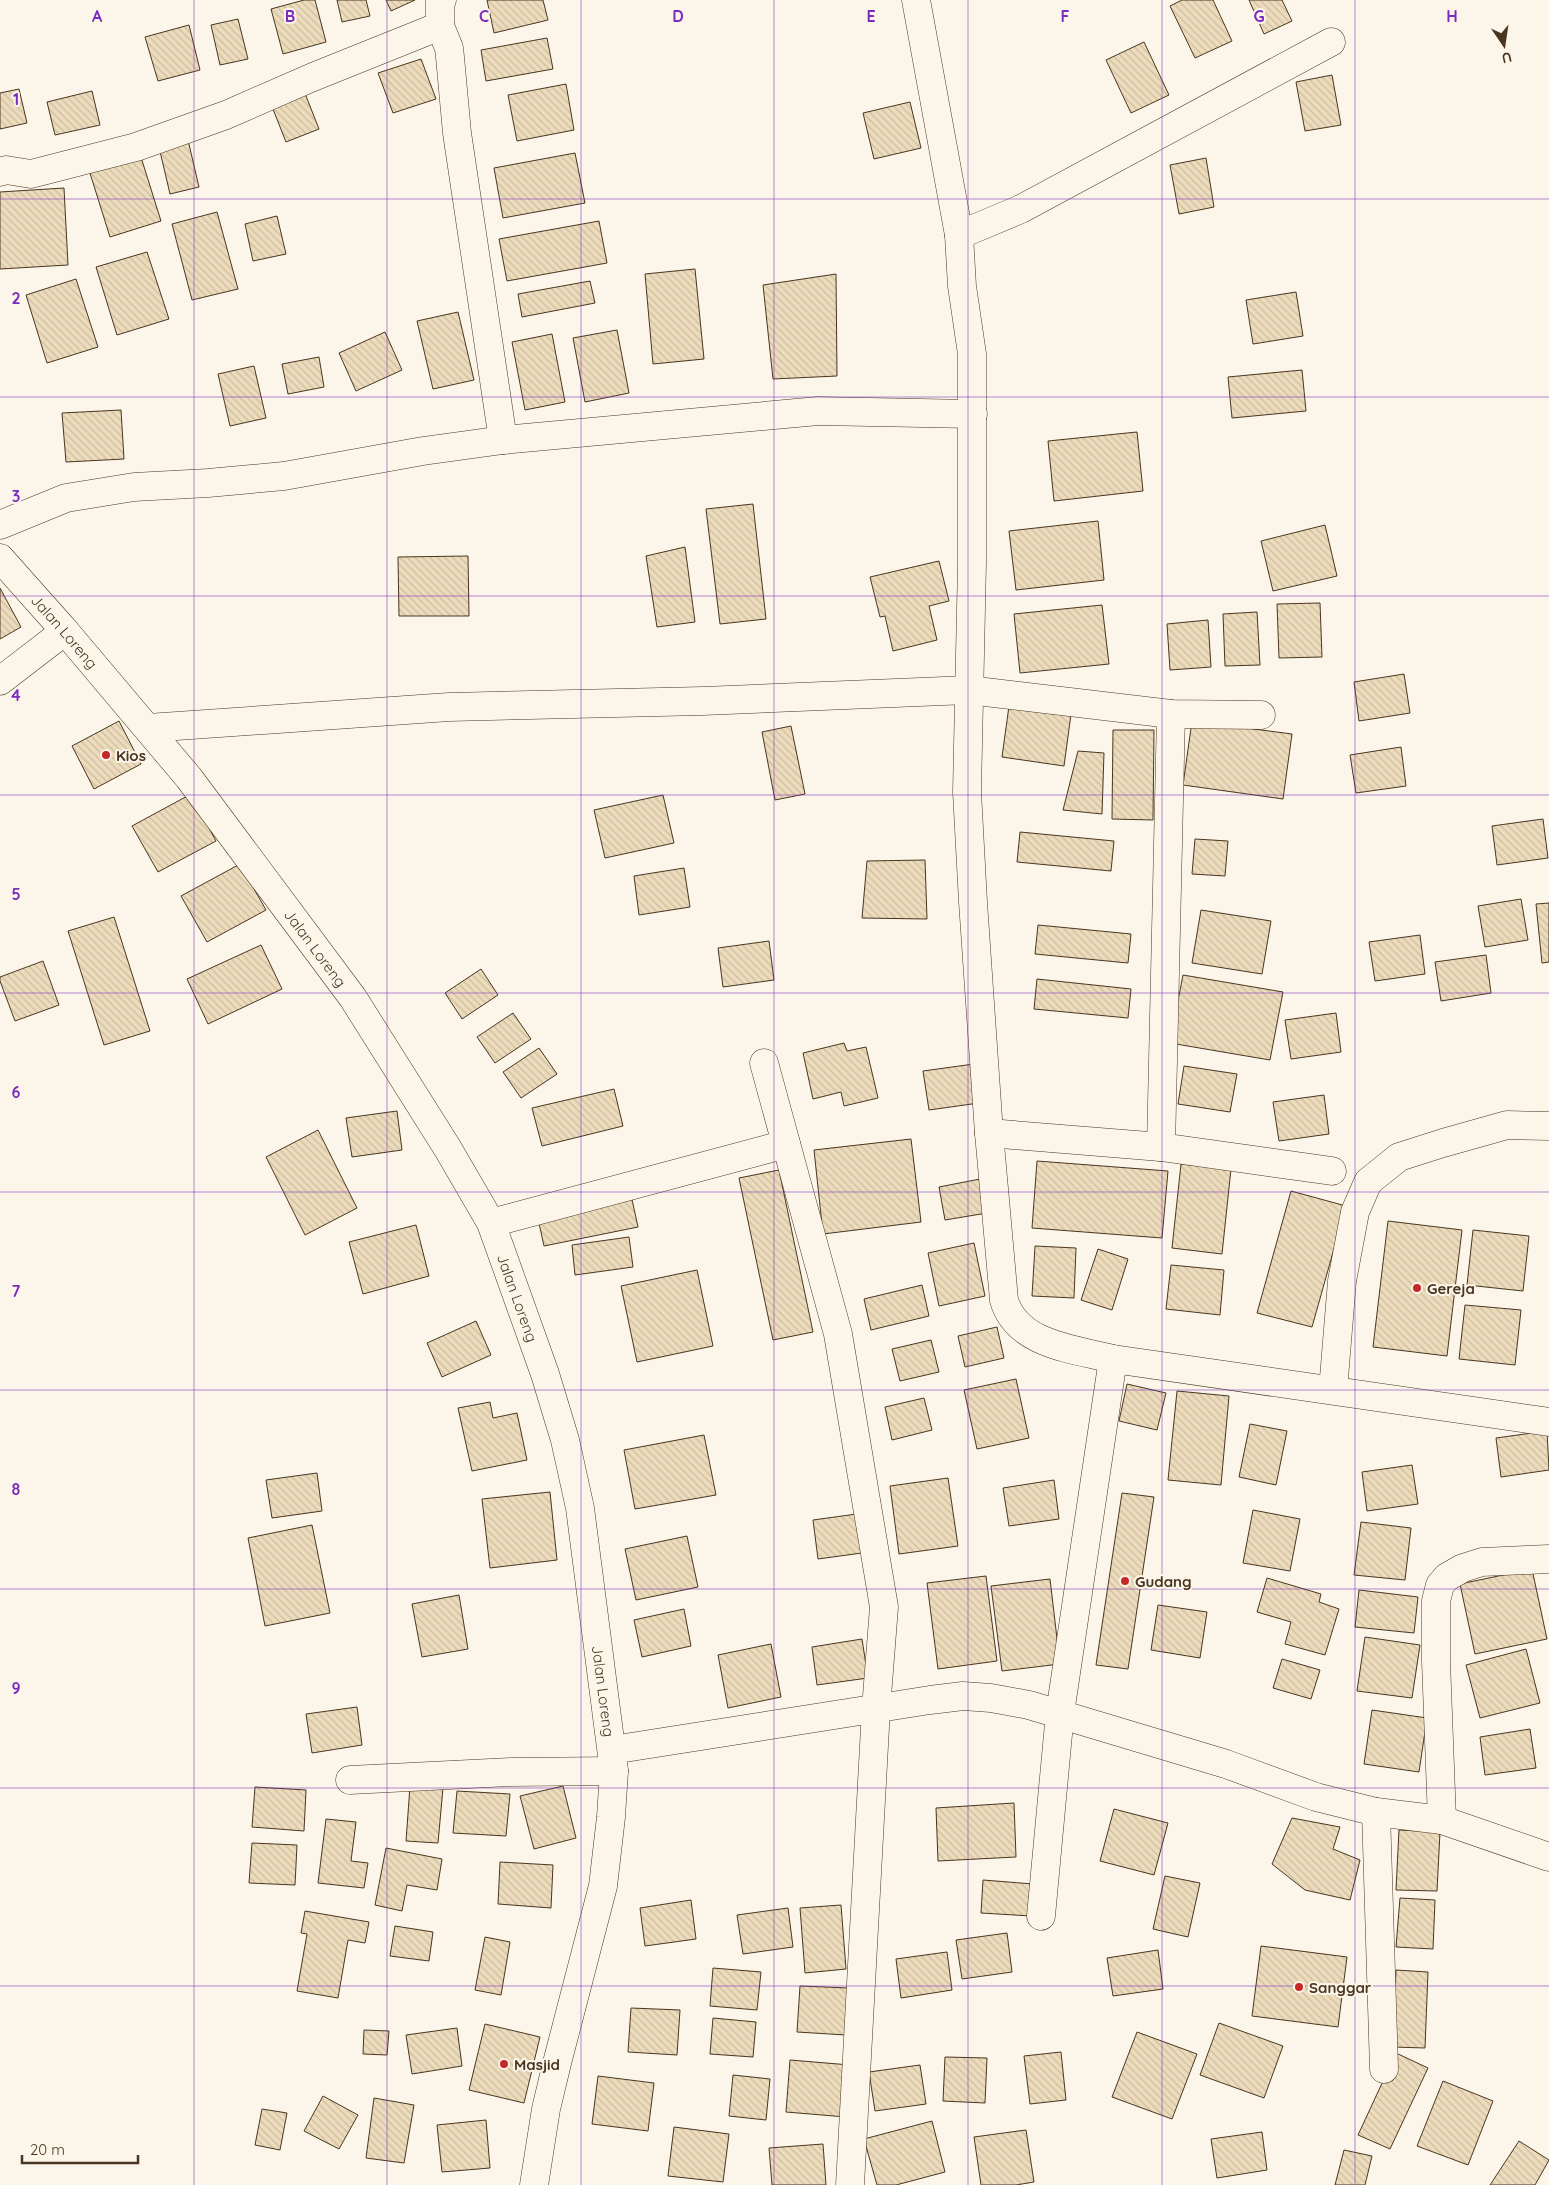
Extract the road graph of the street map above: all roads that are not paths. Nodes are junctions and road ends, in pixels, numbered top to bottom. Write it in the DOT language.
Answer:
graph roads {
  1 [pos="917,0"];
  2 [pos="441,13"];
  3 [pos="1331,42"];
  4 [pos="0,172"];
  5 [pos="959,234"];
  6 [pos="973,414"];
  7 [pos="503,440"];
  8 [pos="0,525"];
  9 [pos="0,558"];
  10 [pos="66,632"];
  11 [pos="0,682"];
  12 [pos="968,690"];
  13 [pos="1171,714"];
  14 [pos="1261,715"];
  15 [pos="148,728"];
  16 [pos="764,1063"];
  17 [pos="1549,1126"];
  18 [pos="989,1133"];
  19 [pos="786,1144"];
  20 [pos="1161,1147"];
  21 [pos="1332,1171"];
  22 [pos="490,1223"];
  23 [pos="1113,1359"];
  24 [pos="1333,1390"];
  25 [pos="1549,1422"];
  26 [pos="1549,1559"];
  27 [pos="876,1709"];
  28 [pos="1060,1713"];
  29 [pos="613,1760"];
  30 [pos="350,1780"];
  31 [pos="1376,1812"];
  32 [pos="1442,1820"];
  33 [pos="1549,1857"];
  34 [pos="1041,1916"];
  35 [pos="1384,2069"];
  36 [pos="534,2185"];
  37 [pos="850,2185"];
  1 -- 5 [label="street"];
  2 -- 4 [label="street"];
  2 -- 7 [label="street"];
  3 -- 5 [label="street"];
  5 -- 6 [label="street"];
  6 -- 7 [label="street"];
  6 -- 12 [label="street"];
  7 -- 8 [label="street"];
  9 -- 10 [label="street, Jalan Loreng"];
  10 -- 11 [label="street"];
  10 -- 15 [label="street, Jalan Loreng"];
  12 -- 13 [label="street"];
  12 -- 15 [label="street"];
  12 -- 18 [label="street"];
  13 -- 14 [label="street"];
  13 -- 20 [label="street"];
  15 -- 22 [label="street, Jalan Loreng"];
  16 -- 19 [label="street"];
  17 -- 24 [label="street"];
  18 -- 20 [label="street"];
  18 -- 23 [label="street"];
  19 -- 22 [label="street"];
  19 -- 27 [label="street"];
  20 -- 21 [label="street"];
  22 -- 29 [label="street, Jalan Loreng"];
  23 -- 24 [label="street"];
  23 -- 28 [label="street"];
  24 -- 25 [label="street"];
  26 -- 32 [label="street"];
  27 -- 28 [label="street"];
  27 -- 29 [label="street"];
  27 -- 37 [label="street"];
  28 -- 31 [label="street"];
  28 -- 34 [label="street"];
  29 -- 30 [label="street"];
  29 -- 36 [label="street, Jalan Loreng"];
  31 -- 32 [label="street"];
  31 -- 35 [label="street"];
  32 -- 33 [label="street"];
}
